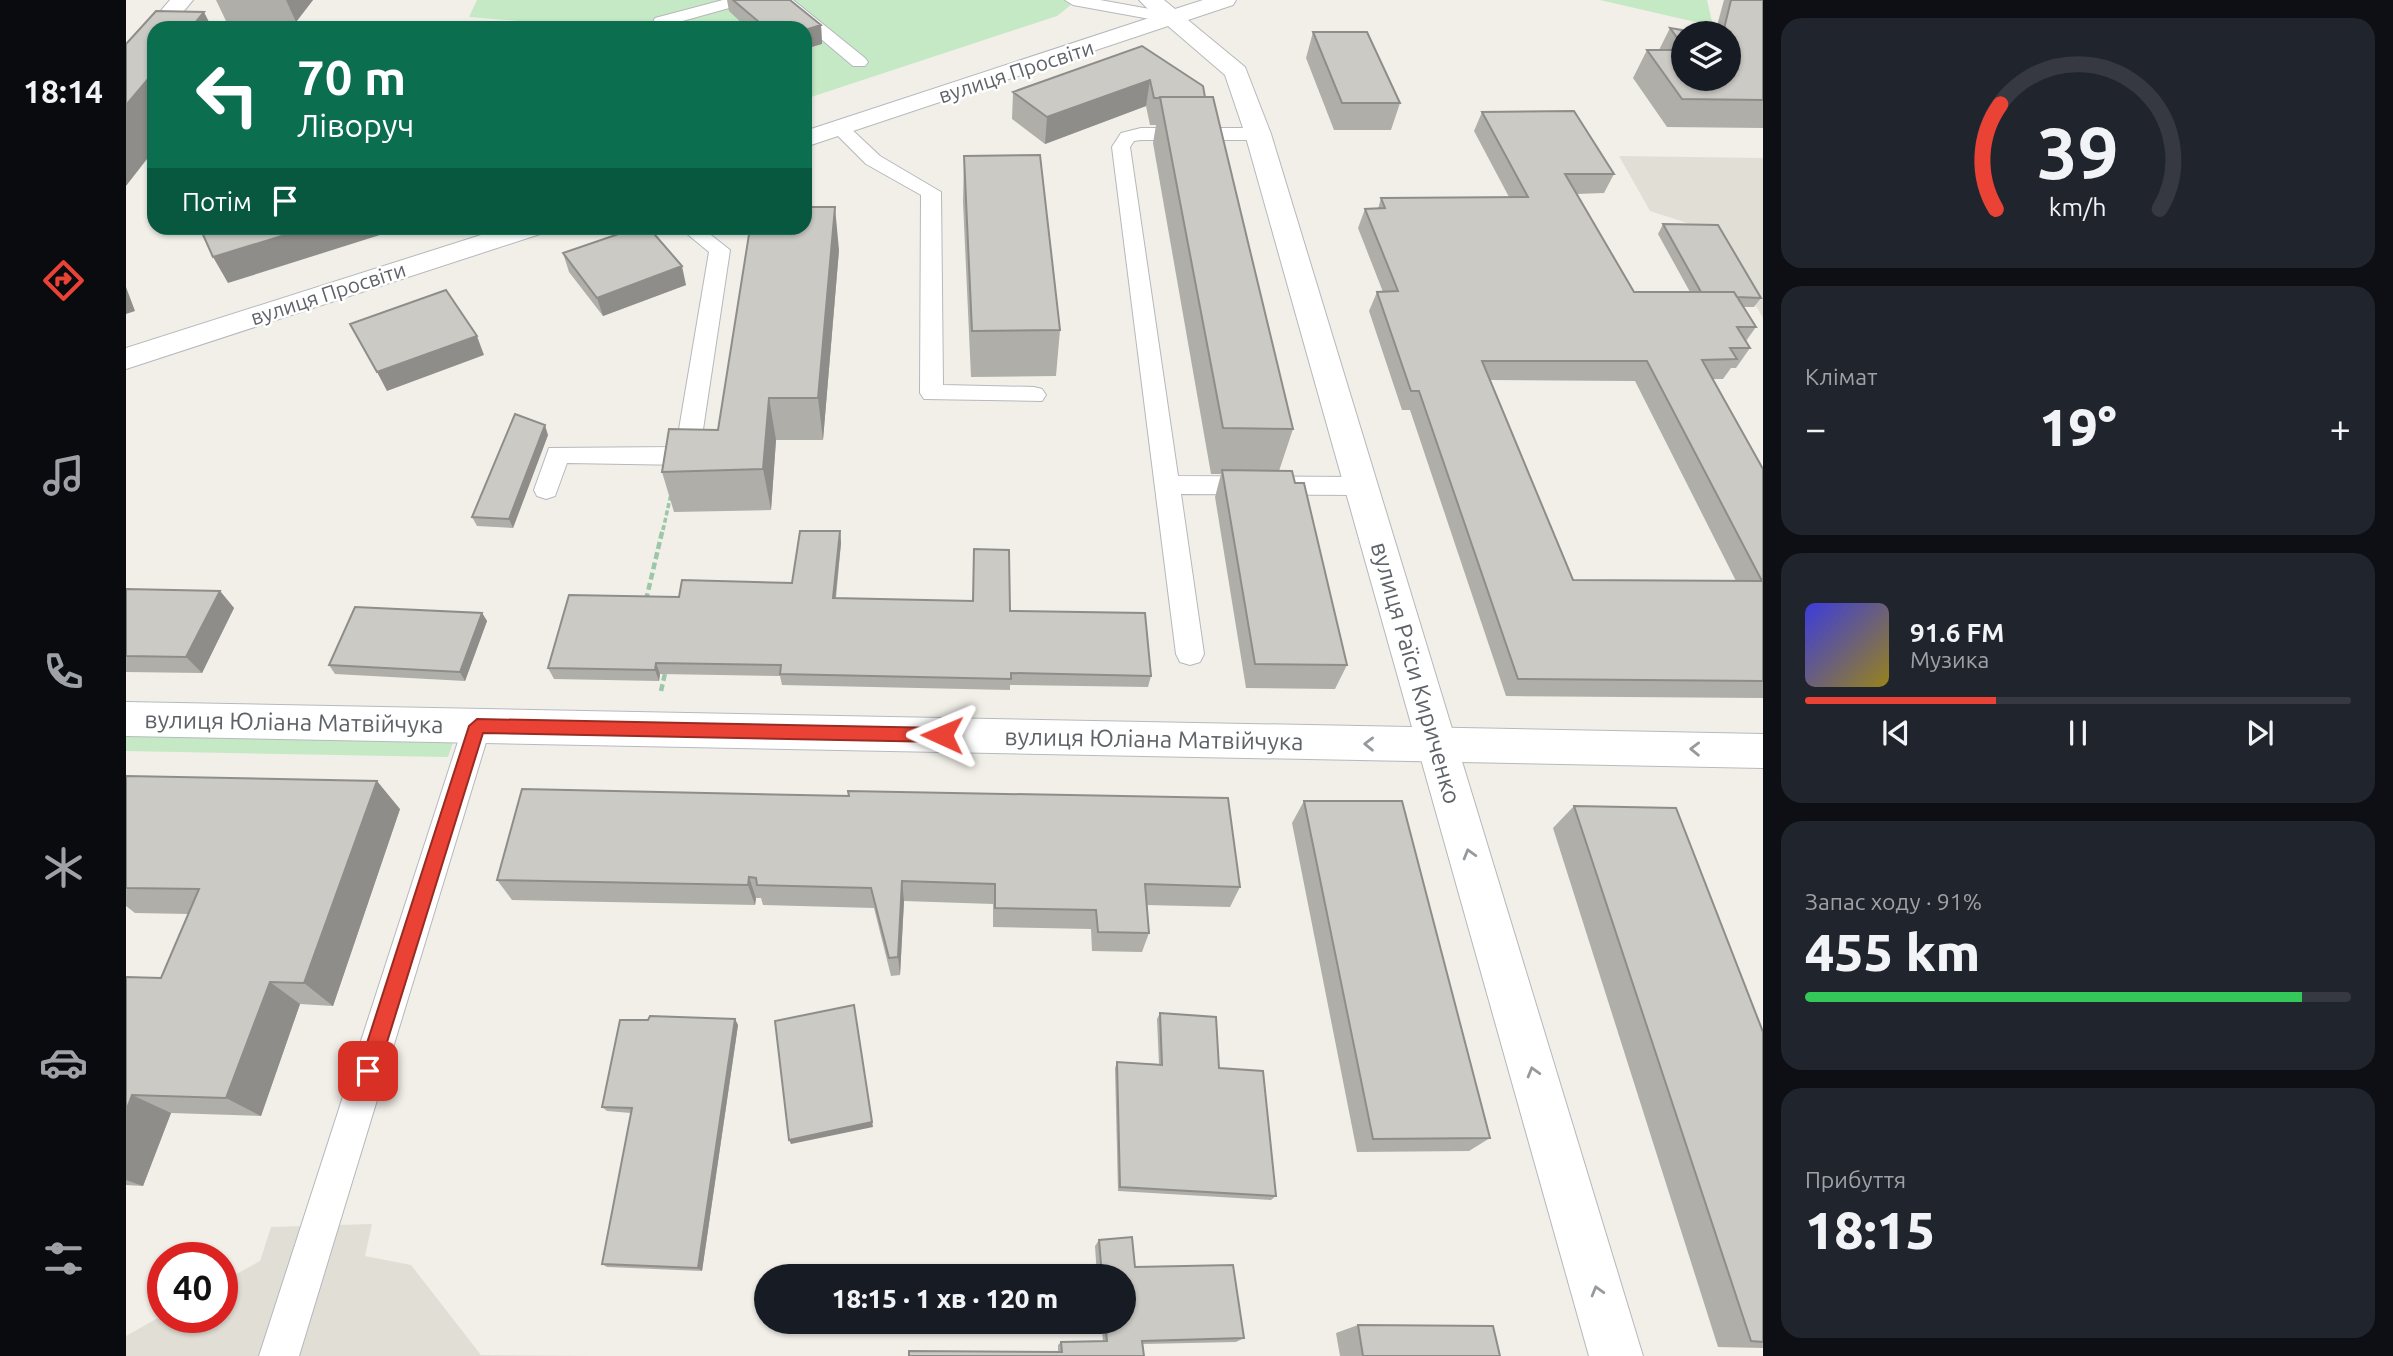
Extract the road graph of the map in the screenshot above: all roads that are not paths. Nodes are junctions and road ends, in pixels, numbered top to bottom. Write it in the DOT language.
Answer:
graph roads {
  1 [pos="182,0"];
  2 [pos="741,0"];
  3 [pos="783,0"];
  4 [pos="1073,0"];
  5 [pos="1225,0"];
  6 [pos="1161,9"];
  7 [pos="163,21"];
  8 [pos="665,21"];
  9 [pos="809,21"];
  10 [pos="812,24"];
  11 [pos="859,62"];
  12 [pos="839,128"];
  13 [pos="1258,134"];
  14 [pos="812,137"];
  15 [pos="508,235"];
  16 [pos="699,235"];
  17 [pos="126,359"];
  18 [pos="1034,395"];
  19 [pos="1167,485"];
  20 [pos="1361,486"];
  21 [pos="546,490"];
  22 [pos="1190,654"];
  23 [pos="126,719"];
  24 [pos="477,726"];
  25 [pos="1437,745"];
  26 [pos="1763,751"];
  27 [pos="279,1356"];
  28 [pos="1616,1356"];
  1 -- 7 [label="street"];
  2 -- 8 [label="lane"];
  3 -- 9 [label="lane"];
  4 -- 6 [label="lane"];
  5 -- 6 [label="street, вулиця Просвіти"];
  6 -- 12 [label="street, вулиця Просвіти"];
  6 -- 13 [label="street, вулиця Раїси Кириченко"];
  10 -- 11 [label="lane"];
  12 -- 14 [label="street, вулиця Просвіти"];
  12 -- 18 [label="lane"];
  13 -- 19 [label="lane"];
  13 -- 20 [label="street, вулиця Раїси Кириченко"];
  15 -- 17 [label="street, вулиця Просвіти"];
  16 -- 21 [label="lane"];
  19 -- 20 [label="lane"];
  19 -- 22 [label="lane"];
  20 -- 25 [label="street, вулиця Раїси Кириченко"];
  23 -- 24 [label="street, вулиця Юліана Матвійчука"];
  25 -- 24 [label="street, вулиця Юліана Матвійчука, one-way"];
  24 -- 27 [label="lane"];
  26 -- 25 [label="street, вулиця Юліана Матвійчука, one-way"];
  28 -- 25 [label="street, вулиця Раїси Кириченко, one-way"];
}
